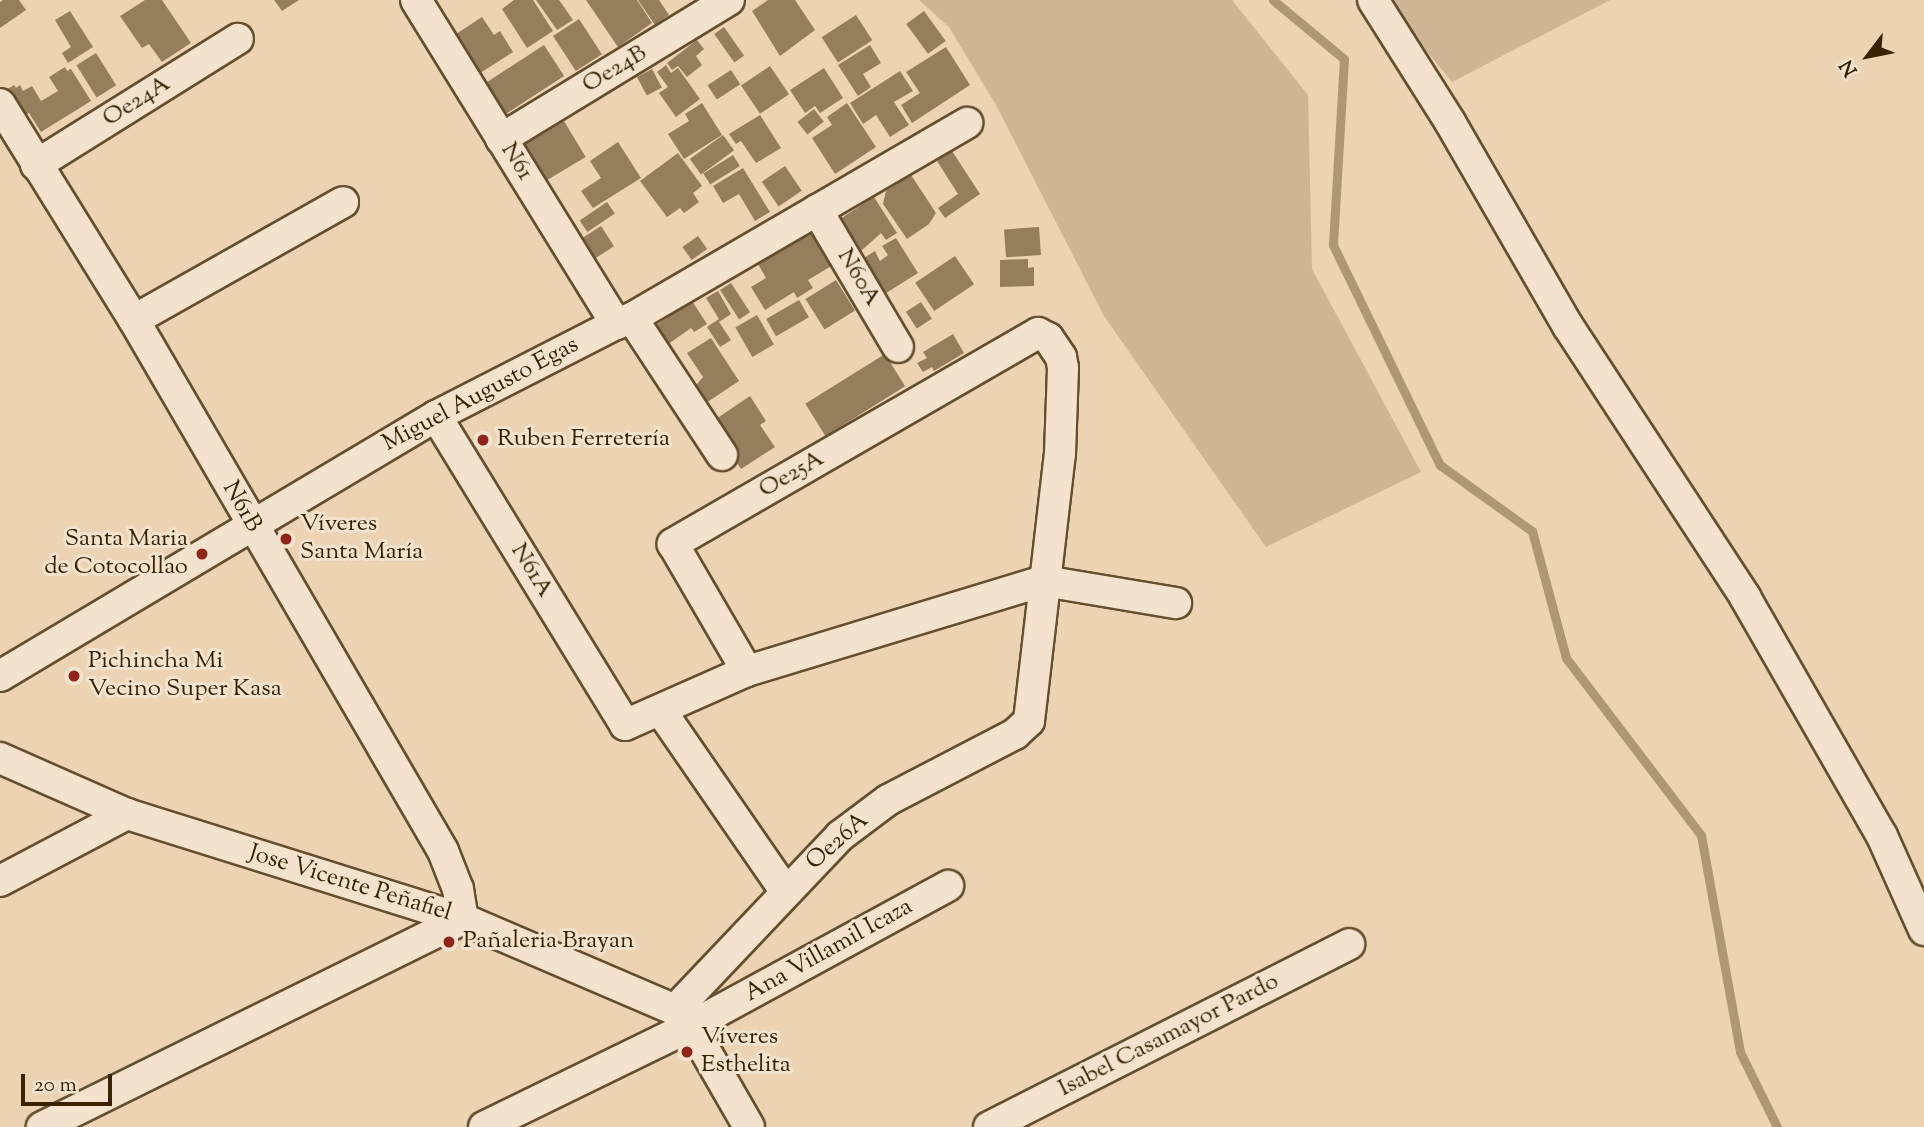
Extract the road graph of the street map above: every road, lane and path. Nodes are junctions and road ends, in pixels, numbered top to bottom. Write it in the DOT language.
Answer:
graph roads {
  1 [pos="416,0"];
  2 [pos="729,0"];
  3 [pos="1373,0"];
  4 [pos="238,39"];
  5 [pos="0,104"];
  6 [pos="967,123"];
  7 [pos="501,139"];
  8 [pos="36,165"];
  9 [pos="343,202"];
  10 [pos="817,210"];
  11 [pos="134,320"];
  12 [pos="624,321"];
  13 [pos="898,347"];
  14 [pos="436,416"];
  15 [pos="722,455"];
  16 [pos="251,525"];
  17 [pos="1044,582"];
  18 [pos="1176,603"];
  19 [pos="747,671"];
  20 [pos="0,676"];
  21 [pos="661,711"];
  22 [pos="0,758"];
  23 [pos="127,814"];
  24 [pos="0,881"];
  25 [pos="948,886"];
  26 [pos="785,891"];
  27 [pos="463,919"];
  28 [pos="1924,930"];
  29 [pos="1349,944"];
  30 [pos="683,1018"];
  31 [pos="42,1127"];
  32 [pos="484,1127"];
  33 [pos="749,1127"];
  34 [pos="989,1127"];
  1 -- 7 [label="street, N61"];
  2 -- 7 [label="street, Oe24B"];
  3 -- 28 [label="street"];
  4 -- 8 [label="street, Oe24A"];
  5 -- 8 [label="street, N61B"];
  6 -- 10 [label="street, Miguel Augusto Egas"];
  7 -- 12 [label="street, N61"];
  8 -- 11 [label="street, N61B"];
  9 -- 11 [label="street"];
  10 -- 12 [label="street, Miguel Augusto Egas"];
  10 -- 13 [label="street, N60A"];
  11 -- 16 [label="street, N61B"];
  12 -- 14 [label="street, Miguel Augusto Egas"];
  12 -- 15 [label="street, N61"];
  14 -- 16 [label="street, Miguel Augusto Egas"];
  14 -- 21 [label="street, N61A"];
  16 -- 20 [label="street, Miguel Augusto Egas"];
  16 -- 27 [label="street, N61B"];
  17 -- 18 [label="street"];
  17 -- 19 [label="street"];
  17 -- 19 [label="street, Oe25A"];
  17 -- 26 [label="street, Oe26A"];
  19 -- 21 [label="street"];
  21 -- 26 [label="street"];
  22 -- 23 [label="street, Jose Vicente Peñafiel"];
  23 -- 24 [label="street"];
  23 -- 27 [label="street, Jose Vicente Peñafiel"];
  25 -- 30 [label="street, Ana Villamil Icaza"];
  26 -- 30 [label="street, Oe26A"];
  27 -- 30 [label="street, Jose Vicente Peñafiel"];
  27 -- 31 [label="street"];
  29 -- 34 [label="street, Isabel Casamayor Pardo"];
  30 -- 32 [label="street, Ana Villamil Icaza"];
  30 -- 33 [label="street"];
}
